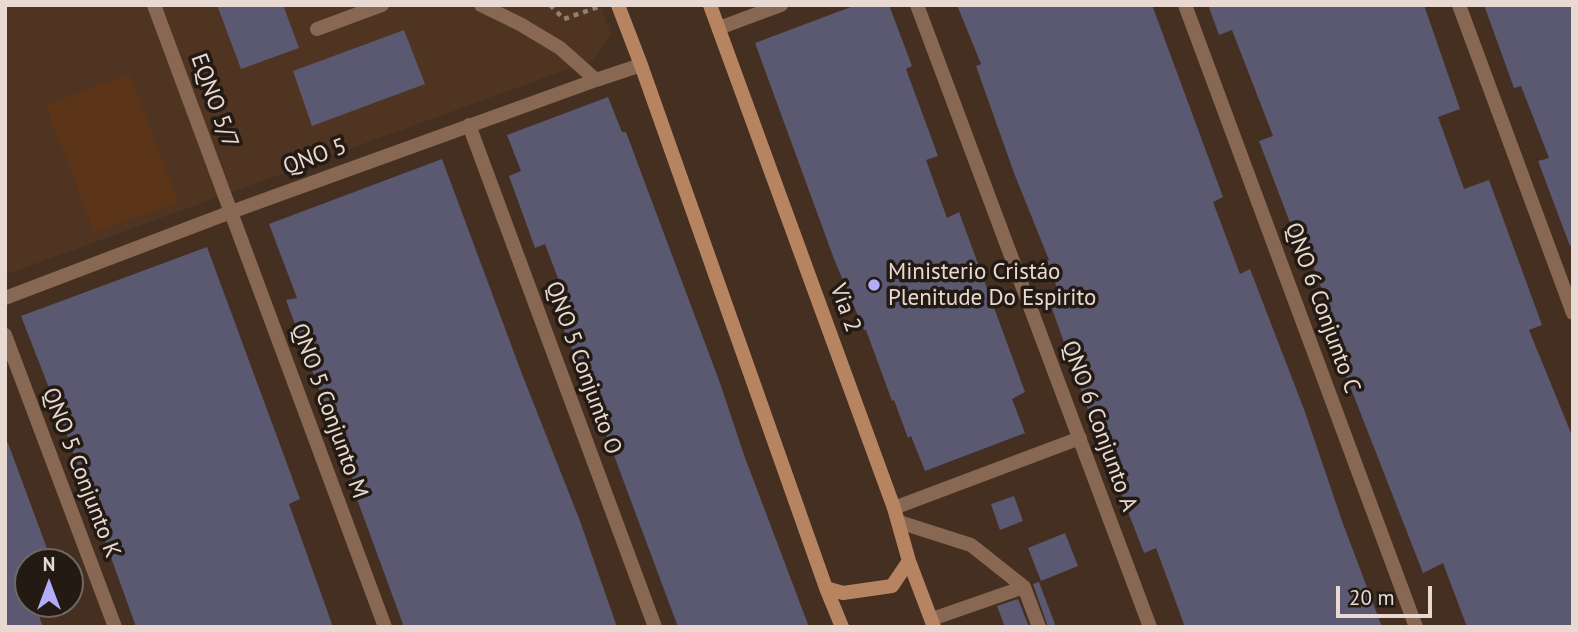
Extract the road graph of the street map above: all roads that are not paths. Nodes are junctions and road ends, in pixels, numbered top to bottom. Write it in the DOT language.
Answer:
graph roads {
  1 [pos="154,5"];
  2 [pos="382,5"];
  3 [pos="481,5"];
  4 [pos="618,5"];
  5 [pos="710,5"];
  6 [pos="781,5"];
  7 [pos="917,5"];
  8 [pos="1185,5"];
  9 [pos="1459,5"];
  10 [pos="719,28"];
  11 [pos="317,29"];
  12 [pos="641,65"];
  13 [pos="596,80"];
  14 [pos="470,125"];
  15 [pos="231,212"];
  16 [pos="5,298"];
  17 [pos="1573,313"];
  18 [pos="5,335"];
  19 [pos="1080,438"];
  20 [pos="897,515"];
  21 [pos="909,561"];
  22 [pos="1024,587"];
  23 [pos="826,588"];
  24 [pos="933,623"];
  25 [pos="115,627"];
  26 [pos="385,627"];
  27 [pos="654,627"];
  28 [pos="842,627"];
  29 [pos="1039,627"];
  30 [pos="1150,627"];
  31 [pos="1416,627"];
  1 -- 15 [label="street, EQNO 5/7"];
  2 -- 11 [label="street"];
  3 -- 13 [label="street"];
  4 -- 12 [label="main road"];
  5 -- 10 [label="main road, Via 2"];
  6 -- 10 [label="street"];
  7 -- 19 [label="street, QNO 6 Conjunto A"];
  8 -- 31 [label="street, QNO 6 Conjunto C"];
  9 -- 17 [label="street"];
  10 -- 20 [label="main road, Via 2"];
  12 -- 13 [label="street, QNO 5"];
  12 -- 23 [label="main road"];
  13 -- 14 [label="street, QNO 5"];
  14 -- 15 [label="street, QNO 5"];
  14 -- 27 [label="street, QNO 5 Conjunto O"];
  15 -- 16 [label="street, QNO 5"];
  15 -- 26 [label="street, QNO 5 Conjunto M"];
  18 -- 25 [label="street, QNO 5 Conjunto K"];
  19 -- 20 [label="street"];
  19 -- 30 [label="street, QNO 6 Conjunto A"];
  20 -- 21 [label="main road, Via 2"];
  20 -- 22 [label="street"];
  21 -- 23 [label="main road"];
  21 -- 24 [label="main road, Via 2"];
  22 -- 24 [label="street"];
  22 -- 29 [label="street"];
  23 -- 28 [label="main road"];
}
